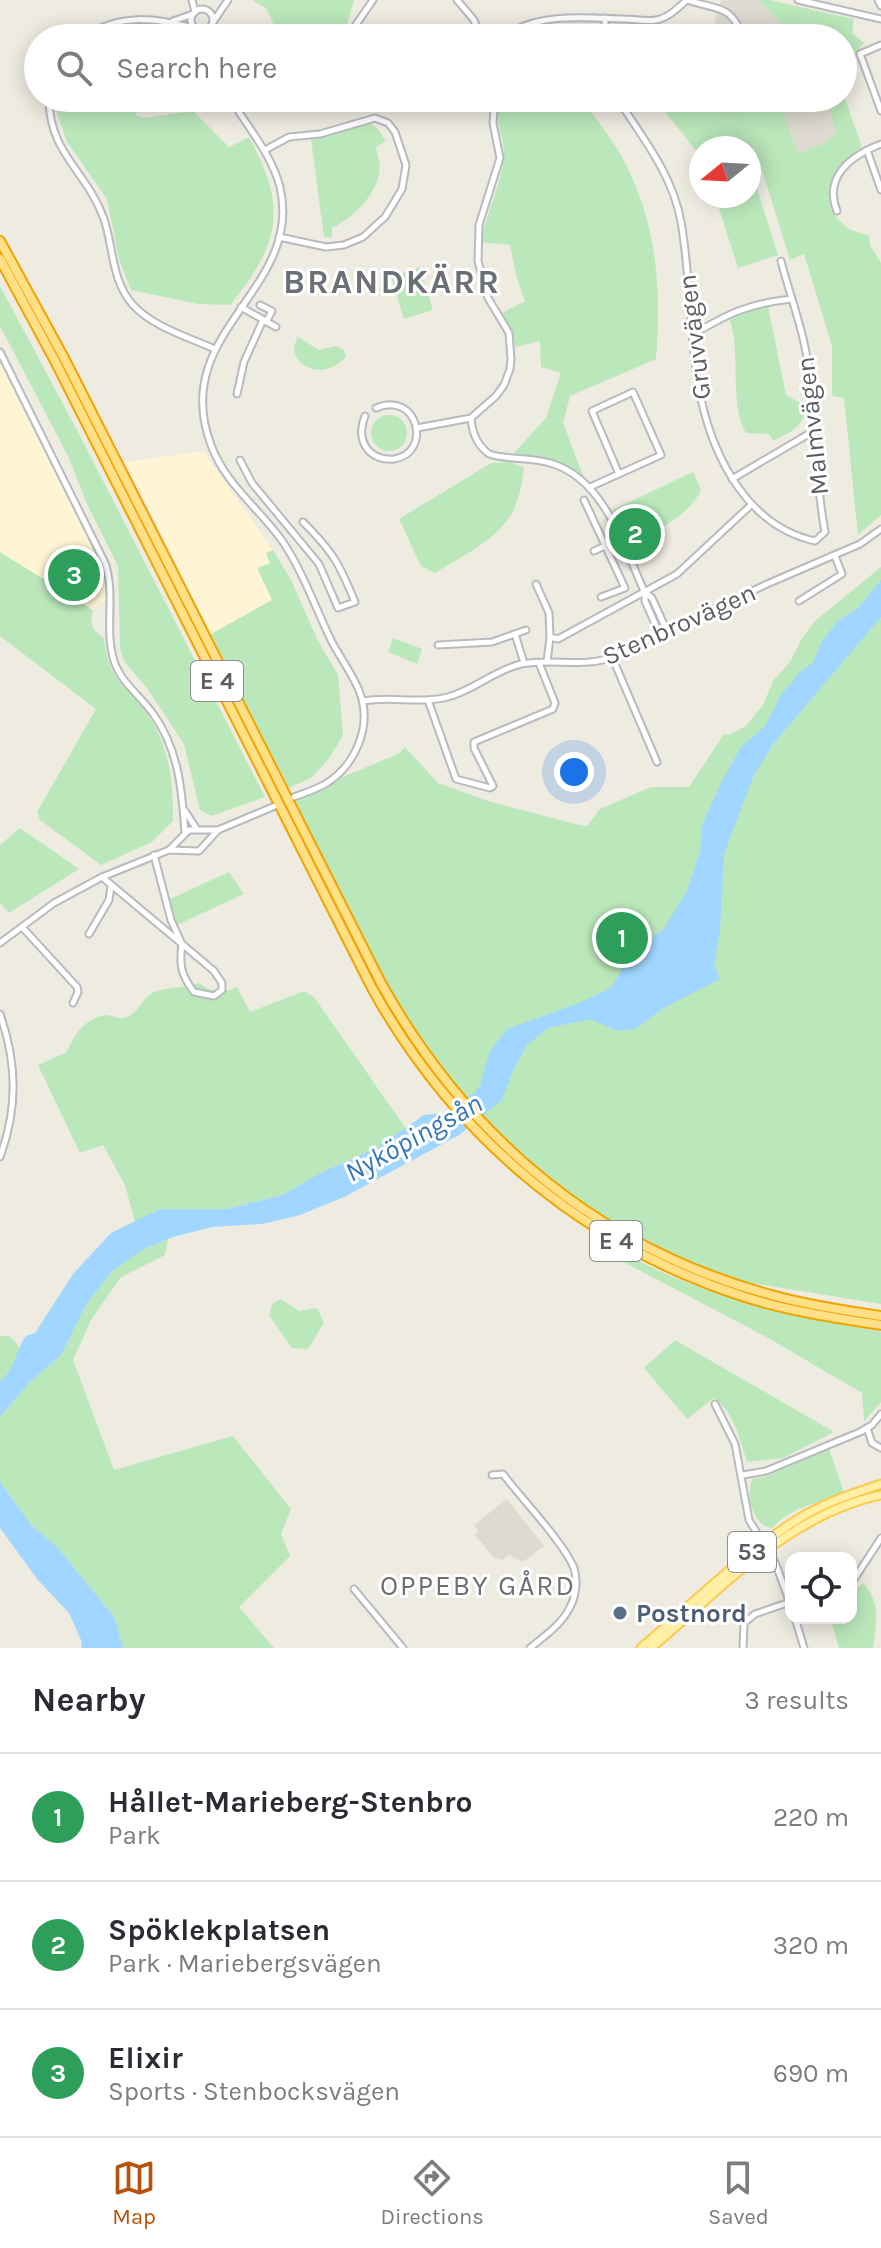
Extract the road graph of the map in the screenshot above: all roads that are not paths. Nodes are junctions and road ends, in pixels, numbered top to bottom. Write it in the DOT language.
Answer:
graph roads {
  1 [pos="192,0"];
  2 [pos="201,0"];
  3 [pos="373,0"];
  4 [pos="457,0"];
  5 [pos="687,0"];
  6 [pos="798,0"];
  7 [pos="878,0"];
  8 [pos="227,2"];
  9 [pos="881,6"];
  10 [pos="208,11"];
  11 [pos="194,13"];
  12 [pos="605,18"];
  13 [pos="881,19"];
  14 [pos="173,21"];
  15 [pos="117,24"];
  16 [pos="181,24"];
  17 [pos="194,24"];
  18 [pos="210,24"];
  19 [pos="211,24"];
  20 [pos="355,24"];
  21 [pos="476,24"];
  22 [pos="537,24"];
  23 [pos="605,24"];
  24 [pos="738,24"];
  25 [pos="881,45"];
  26 [pos="881,111"];
  27 [pos="51,112"];
  28 [pos="239,112"];
  29 [pos="494,112"];
  30 [pos="626,112"];
  31 [pos="881,144"];
  32 [pos="265,150"];
  33 [pos="867,150"];
  34 [pos="881,190"];
  35 [pos="837,211"];
  36 [pos="279,237"];
  37 [pos="0,241"];
  38 [pos="0,259"];
  39 [pos="781,261"];
  40 [pos="791,299"];
  41 [pos="260,305"];
  42 [pos="241,307"];
  43 [pos="264,321"];
  44 [pos="276,327"];
  45 [pos="692,335"];
  46 [pos="215,349"];
  47 [pos="0,352"];
  48 [pos="237,394"];
  49 [pos="376,408"];
  50 [pos="365,416"];
  51 [pos="471,418"];
  52 [pos="417,429"];
  53 [pos="812,432"];
  54 [pos="240,460"];
  55 [pos="619,474"];
  56 [pos="732,479"];
  57 [pos="590,487"];
  58 [pos="584,500"];
  59 [pos="751,505"];
  60 [pos="303,522"];
  61 [pos="881,529"];
  62 [pos="294,533"];
  63 [pos="620,539"];
  64 [pos="282,541"];
  65 [pos="815,541"];
  66 [pos="606,546"];
  67 [pos="594,551"];
  68 [pos="835,556"];
  69 [pos="536,584"];
  70 [pos="645,593"];
  71 [pos="601,597"];
  72 [pos="799,601"];
  73 [pos="526,630"];
  74 [pos="667,631"];
  75 [pos="515,634"];
  76 [pos="660,635"];
  77 [pos="550,637"];
  78 [pos="438,645"];
  79 [pos="612,657"];
  80 [pos="547,662"];
  81 [pos="524,663"];
  82 [pos="539,663"];
  83 [pos="428,700"];
  84 [pos="363,701"];
  85 [pos="657,762"];
  86 [pos="294,797"];
  87 [pos="183,806"];
  88 [pos="275,806"];
  89 [pos="199,830"];
  90 [pos="218,830"];
  91 [pos="184,836"];
  92 [pos="206,841"];
  93 [pos="169,850"];
  94 [pos="187,850"];
  95 [pos="154,855"];
  96 [pos="102,877"];
  97 [pos="110,883"];
  98 [pos="22,927"];
  99 [pos="89,934"];
  100 [pos="0,943"];
  101 [pos="182,944"];
  102 [pos="73,1003"];
  103 [pos="0,1014"];
  104 [pos="449,1094"];
  105 [pos="488,1137"];
  106 [pos="0,1157"];
  107 [pos="881,1314"];
  108 [pos="881,1325"];
  109 [pos="715,1404"];
  110 [pos="881,1414"];
  111 [pos="867,1428"];
  112 [pos="881,1448"];
  113 [pos="492,1475"];
  114 [pos="743,1475"];
  115 [pos="881,1484"];
  116 [pos="881,1495"];
  117 [pos="881,1538"];
  118 [pos="766,1546"];
  119 [pos="857,1575"];
  120 [pos="354,1589"];
  121 [pos="785,1589"];
  122 [pos="785,1605"];
  123 [pos="797,1624"];
  124 [pos="403,1648"];
  125 [pos="530,1648"];
  126 [pos="641,1648"];
  127 [pos="651,1648"];
  128 [pos="743,1648"];
  129 [pos="804,1648"];
  1 -- 11 [label="street"];
  2 -- 10 [label="street"];
  3 -- 20 [label="street"];
  4 -- 21 [label="street"];
  5 -- 12 [label="street"];
  5 -- 24 [label="street"];
  6 -- 13 [label="street"];
  7 -- 9 [label="street"];
  8 -- 10 [label="street"];
  8 -- 19 [label="street"];
  10 -- 11 [label="street"];
  10 -- 18 [label="street"];
  11 -- 14 [label="street"];
  11 -- 17 [label="street"];
  12 -- 22 [label="street"];
  12 -- 23 [label="street"];
  14 -- 15 [label="street"];
  14 -- 16 [label="street"];
  25 -- 26 [label="street"];
  27 -- 46 [label="street"];
  28 -- 32 [label="street"];
  29 -- 51 [label="street"];
  30 -- 45 [label="street, Gruvvägen"];
  31 -- 33 [label="street"];
  32 -- 36 [label="street"];
  32 -- 36 [label="street"];
  33 -- 34 [label="street"];
  33 -- 35 [label="street"];
  36 -- 42 [label="street"];
  37 -- 104 [label="highway, E 4"];
  38 -- 104 [label="highway, E 4"];
  39 -- 40 [label="street, Malmvägen"];
  40 -- 45 [label="street"];
  40 -- 53 [label="street, Malmvägen"];
  41 -- 43 [label="street"];
  42 -- 43 [label="street"];
  42 -- 46 [label="street"];
  43 -- 44 [label="street"];
  43 -- 48 [label="street"];
  45 -- 56 [label="street, Gruvvägen"];
  46 -- 64 [label="street"];
  47 -- 87 [label="street"];
  49 -- 52 [label="street"];
  50 -- 52 [label="street"];
  51 -- 52 [label="street"];
  51 -- 57 [label="street"];
  53 -- 56 [label="street"];
  53 -- 65 [label="street, Malmvägen"];
  54 -- 62 [label="street"];
  55 -- 55 [label="street"];
  55 -- 57 [label="street"];
  56 -- 59 [label="street, Gruvvägen"];
  57 -- 63 [label="street"];
  58 -- 66 [label="street"];
  59 -- 65 [label="street, Gruvvägen"];
  59 -- 70 [label="street"];
  60 -- 62 [label="street"];
  61 -- 68 [label="street, Stenbrovägen"];
  62 -- 64 [label="street"];
  63 -- 66 [label="street"];
  63 -- 70 [label="street"];
  64 -- 84 [label="street"];
  66 -- 67 [label="street"];
  66 -- 71 [label="street"];
  68 -- 72 [label="street"];
  68 -- 74 [label="street, Stenbrovägen"];
  69 -- 77 [label="street"];
  70 -- 74 [label="street"];
  70 -- 76 [label="street"];
  70 -- 77 [label="street"];
  73 -- 75 [label="street"];
  74 -- 76 [label="street, Stenbrovägen"];
  75 -- 78 [label="street"];
  75 -- 81 [label="street"];
  76 -- 79 [label="street, Stenbrovägen"];
  77 -- 80 [label="street"];
  79 -- 80 [label="street, Stenbrovägen"];
  79 -- 85 [label="street"];
  80 -- 82 [label="street, Stenbrovägen"];
  81 -- 82 [label="street, Stenbrovägen"];
  81 -- 83 [label="street, Stenbrovägen"];
  82 -- 83 [label="street"];
  83 -- 84 [label="street, Stenbrovägen"];
  84 -- 86 [label="street"];
  87 -- 89 [label="street"];
  87 -- 91 [label="street"];
  88 -- 90 [label="street"];
  89 -- 90 [label="street"];
  89 -- 91 [label="street"];
  89 -- 92 [label="street"];
  90 -- 92 [label="street"];
  91 -- 93 [label="street"];
  91 -- 94 [label="street"];
  92 -- 94 [label="street"];
  93 -- 94 [label="street"];
  93 -- 95 [label="street"];
  95 -- 96 [label="street"];
  95 -- 101 [label="street"];
  96 -- 97 [label="street"];
  96 -- 98 [label="street"];
  97 -- 99 [label="street"];
  97 -- 101 [label="street"];
  98 -- 100 [label="street"];
  98 -- 102 [label="street"];
  101 -- 101 [label="street"];
  103 -- 106 [label="street"];
  104 -- 105 [label="highway, E 4"];
  105 -- 107 [label="highway, E 4"];
  105 -- 108 [label="highway, E 4"];
  109 -- 114 [label="street"];
  110 -- 111 [label="street"];
  111 -- 112 [label="street"];
  111 -- 114 [label="street"];
  113 -- 125 [label="street"];
  114 -- 118 [label="street"];
  115 -- 118 [label="main road, 53"];
  116 -- 118 [label="main road, 53"];
  117 -- 119 [label="street"];
  118 -- 121 [label="street"];
  118 -- 126 [label="main road, 53"];
  118 -- 127 [label="main road, 53"];
  120 -- 124 [label="street"];
  122 -- 128 [label="street"];
  123 -- 129 [label="street"];
}
